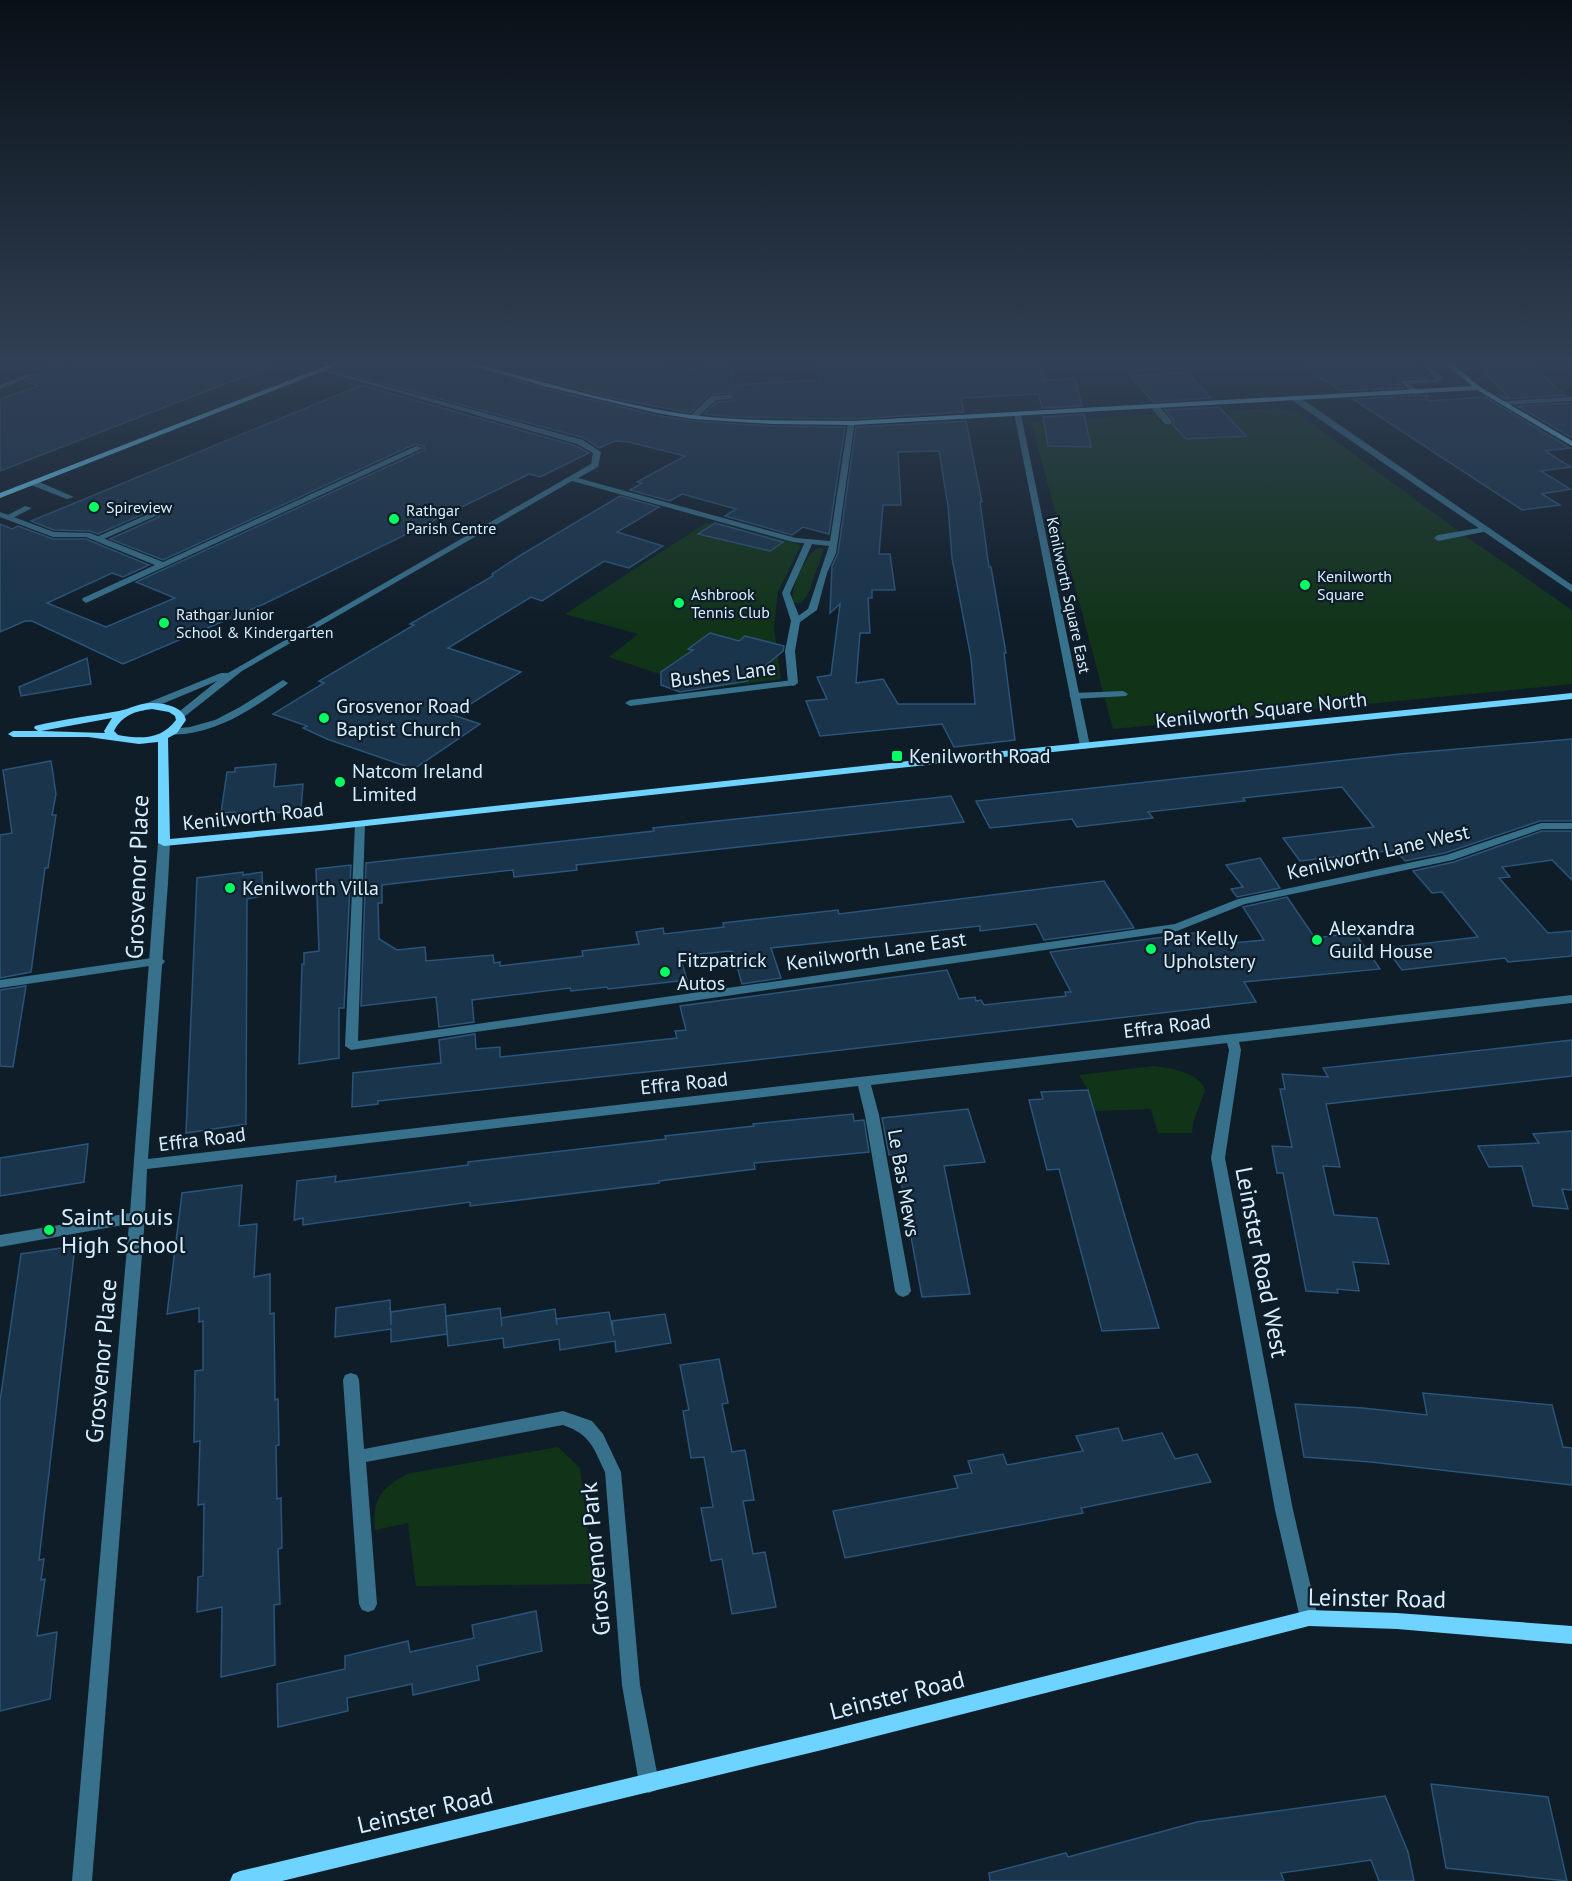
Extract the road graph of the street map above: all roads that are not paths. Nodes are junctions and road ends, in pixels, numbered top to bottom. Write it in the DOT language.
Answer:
graph roads {
  1 [pos="122,449"];
  2 [pos="417,449"];
  3 [pos="592,449"];
  4 [pos="848,449"];
  5 [pos="1024,449"];
  6 [pos="1368,449"];
  7 [pos="572,479"];
  8 [pos="34,483"];
  9 [pos="0,496"];
  10 [pos="70,497"];
  11 [pos="28,508"];
  12 [pos="154,515"];
  13 [pos="4,516"];
  14 [pos="1485,530"];
  15 [pos="1438,538"];
  16 [pos="96,539"];
  17 [pos="809,542"];
  18 [pos="833,544"];
  19 [pos="163,565"];
  20 [pos="1572,589"];
  21 [pos="86,600"];
  22 [pos="796,621"];
  23 [pos="239,669"];
  24 [pos="283,683"];
  25 [pos="1123,694"];
  26 [pos="1074,696"];
  27 [pos="1572,696"];
  28 [pos="630,703"];
  29 [pos="146,707"];
  30 [pos="124,713"];
  31 [pos="180,715"];
  32 [pos="13,734"];
  33 [pos="168,734"];
  34 [pos="112,735"];
  35 [pos="0,736"];
  36 [pos="1085,746"];
  37 [pos="954,759"];
  38 [pos="360,824"];
  39 [pos="1572,826"];
  40 [pos="164,843"];
  41 [pos="1193,922"];
  42 [pos="159,961"];
  43 [pos="0,984"];
  44 [pos="1571,1000"];
  45 [pos="1232,1038"];
  46 [pos="864,1082"];
  47 [pos="141,1165"];
  48 [pos="138,1217"];
  49 [pos="0,1241"];
  50 [pos="903,1291"];
  51 [pos="351,1380"];
  52 [pos="357,1457"];
  53 [pos="368,1604"];
  54 [pos="1309,1618"];
  55 [pos="1572,1635"];
  56 [pos="649,1783"];
  57 [pos="82,1881"];
  58 [pos="240,1881"];
  1 -- 8 [label="street"];
  2 -- 19 [label="street"];
  3 -- 7 [label="street"];
  4 -- 18 [label="street"];
  5 -- 26 [label="street, Kenilworth Square East"];
  6 -- 14 [label="street"];
  7 -- 17 [label="street"];
  7 -- 23 [label="street"];
  8 -- 9 [label="street"];
  8 -- 10 [label="street"];
  11 -- 13 [label="street"];
  12 -- 16 [label="street"];
  13 -- 16 [label="street"];
  14 -- 15 [label="street"];
  14 -- 20 [label="street"];
  16 -- 19 [label="street"];
  17 -- 18 [label="street"];
  17 -- 22 [label="street"];
  18 -- 22 [label="street"];
  19 -- 21 [label="street"];
  22 -- 28 [label="street, Bushes Lane"];
  23 -- 29 [label="street"];
  23 -- 31 [label="street"];
  24 -- 33 [label="street"];
  25 -- 26 [label="street"];
  26 -- 36 [label="street, Kenilworth Square East"];
  27 -- 36 [label="street, Kenilworth Square North"];
  29 -- 30 [label="street"];
  29 -- 31 [label="street"];
  30 -- 32 [label="street"];
  30 -- 34 [label="street"];
  31 -- 33 [label="street"];
  32 -- 34 [label="street"];
  32 -- 35 [label="street"];
  33 -- 34 [label="street"];
  33 -- 40 [label="street, Grosvenor Place"];
  36 -- 37 [label="street, Kenilworth Square North"];
  37 -- 38 [label="street, Kenilworth Road"];
  38 -- 40 [label="street, Kenilworth Road"];
  38 -- 41 [label="street, Kenilworth Lane East"];
  39 -- 41 [label="street, Kenilworth Lane West"];
  40 -- 42 [label="street, Grosvenor Place"];
  42 -- 43 [label="street"];
  42 -- 47 [label="street, Grosvenor Place"];
  44 -- 45 [label="street"];
  45 -- 46 [label="street, Effra Road"];
  45 -- 54 [label="street, Leinster Road West"];
  46 -- 47 [label="street, Effra Road"];
  46 -- 50 [label="street, Le Bas Mews"];
  47 -- 48 [label="street, Grosvenor Place"];
  48 -- 49 [label="street"];
  48 -- 57 [label="street, Grosvenor Place"];
  51 -- 52 [label="street"];
  52 -- 53 [label="street"];
  52 -- 56 [label="street, Grosvenor Park"];
  54 -- 55 [label="street, Leinster Road"];
  54 -- 56 [label="street, Leinster Road"];
  56 -- 58 [label="street, Leinster Road"];
}
